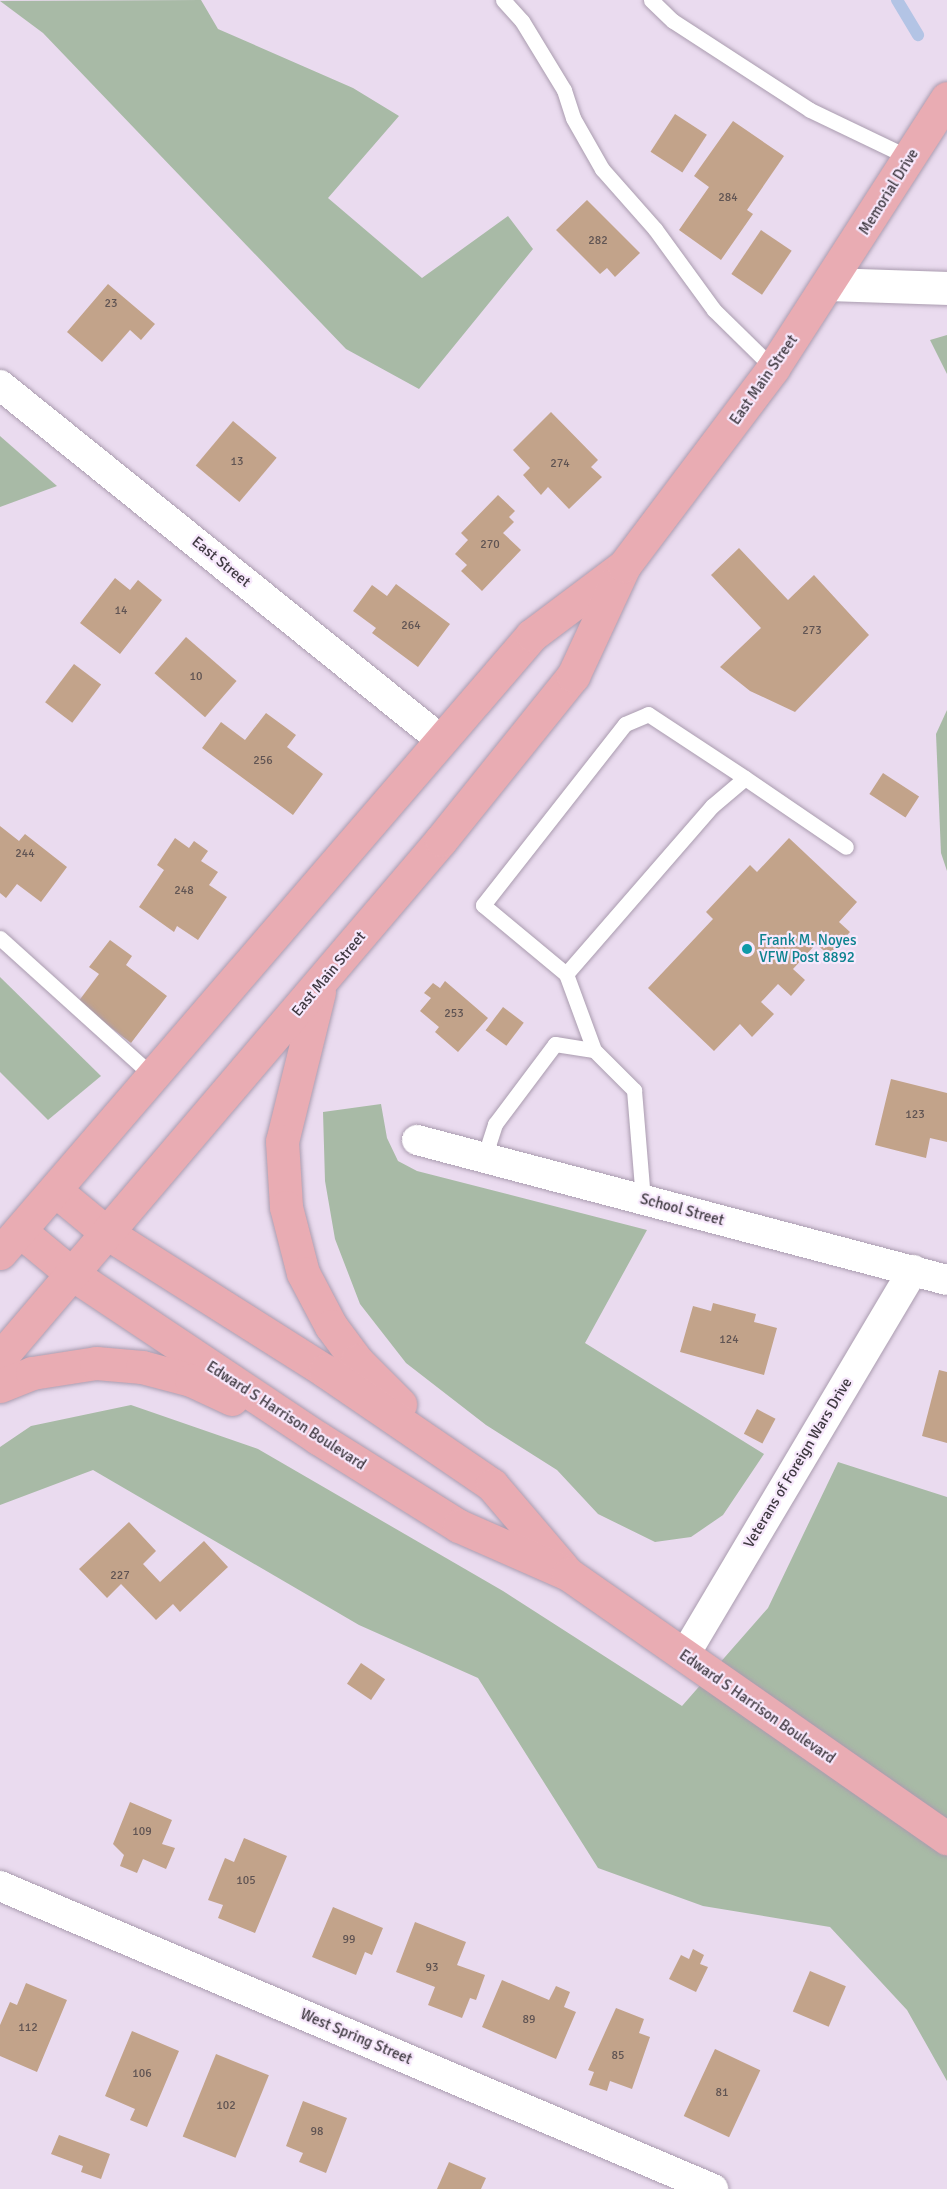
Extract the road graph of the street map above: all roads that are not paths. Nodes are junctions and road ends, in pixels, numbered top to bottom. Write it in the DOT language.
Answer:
graph roads {
  1 [pos="651,0"];
  2 [pos="509,2"];
  3 [pos="947,98"];
  4 [pos="910,158"];
  5 [pos="829,284"];
  6 [pos="947,288"];
  7 [pos="773,368"];
  8 [pos="4,395"];
  9 [pos="624,566"];
  10 [pos="441,740"];
  11 [pos="745,778"];
  12 [pos="846,847"];
  13 [pos="0,938"];
  14 [pos="566,974"];
  15 [pos="322,982"];
  16 [pos="594,1050"];
  17 [pos="155,1078"];
  18 [pos="417,1140"];
  19 [pos="484,1158"];
  20 [pos="56,1191"];
  21 [pos="643,1199"];
  22 [pos="107,1233"];
  23 [pos="10,1242"];
  24 [pos="913,1270"];
  25 [pos="72,1274"];
  26 [pos="947,1280"];
  27 [pos="0,1358"];
  28 [pos="0,1386"];
  29 [pos="318,1438"];
  30 [pos="492,1485"];
  31 [pos="568,1574"];
  32 [pos="684,1656"];
  33 [pos="947,1838"];
  34 [pos="0,1886"];
  35 [pos="713,2189"];
  1 -- 4 [label="lane"];
  2 -- 7 [label="lane"];
  3 -- 4 [label="main road, Memorial Drive"];
  4 -- 5 [label="main road, Memorial Drive"];
  5 -- 6 [label="main road"];
  5 -- 7 [label="main road, East Main Street"];
  7 -- 9 [label="main road, East Main Street"];
  8 -- 10 [label="street, East Street"];
  9 -- 10 [label="main road, East Main Street"];
  9 -- 15 [label="main road, East Main Street"];
  10 -- 17 [label="main road, East Main Street"];
  11 -- 12 [label="lane"];
  11 -- 14 [label="lane"];
  11 -- 14 [label="lane"];
  13 -- 17 [label="lane"];
  14 -- 16 [label="lane"];
  15 -- 22 [label="main road, East Main Street"];
  15 -- 30 [label="main road"];
  16 -- 19 [label="lane"];
  16 -- 21 [label="lane"];
  17 -- 20 [label="main road, East Main Street"];
  18 -- 19 [label="street, School Street"];
  19 -- 21 [label="street, School Street"];
  20 -- 22 [label="main road, Edward S Harrison Boulevard"];
  20 -- 23 [label="main road, East Main Street"];
  21 -- 24 [label="street, School Street"];
  22 -- 25 [label="main road, East Main Street"];
  22 -- 30 [label="main road, Edward S Harrison Boulevard"];
  23 -- 25 [label="main road, Edward S Harrison Boulevard"];
  24 -- 26 [label="street, School Street"];
  24 -- 32 [label="street, Veterans of Foreign Wars Drive"];
  25 -- 27 [label="main road, East Main Street"];
  25 -- 29 [label="main road, Edward S Harrison Boulevard"];
  28 -- 29 [label="main road"];
  29 -- 31 [label="main road, Edward S Harrison Boulevard"];
  30 -- 31 [label="main road, Edward S Harrison Boulevard"];
  31 -- 32 [label="main road, Edward S Harrison Boulevard"];
  32 -- 33 [label="main road, Edward S Harrison Boulevard"];
  34 -- 35 [label="street, West Spring Street"];
}
